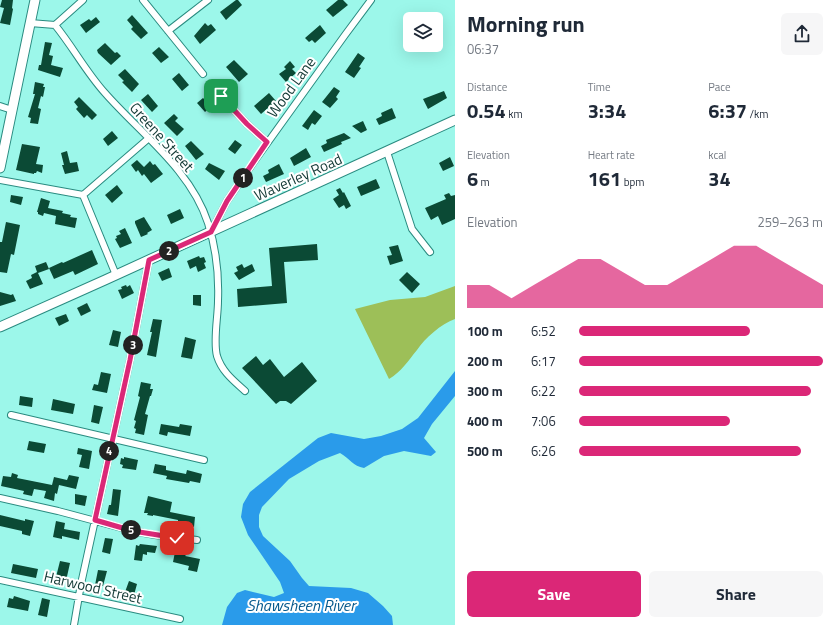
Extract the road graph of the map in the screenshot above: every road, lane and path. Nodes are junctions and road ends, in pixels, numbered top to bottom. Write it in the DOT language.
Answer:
graph roads {
  1 [pos="35,0"];
  2 [pos="83,0"];
  3 [pos="143,0"];
  4 [pos="208,0"];
  5 [pos="372,0"];
  6 [pos="30,23"];
  7 [pos="55,25"];
  8 [pos="168,31"];
  9 [pos="203,74"];
  10 [pos="221,96"];
  11 [pos="0,106"];
  12 [pos="12,110"];
  13 [pos="455,120"];
  14 [pos="149,138"];
  15 [pos="267,142"];
  16 [pos="387,152"];
  17 [pos="0,168"];
  18 [pos="0,180"];
  19 [pos="83,195"];
  20 [pos="211,232"];
  21 [pos="430,252"];
  22 [pos="149,260"];
  23 [pos="116,275"];
  24 [pos="0,327"];
  25 [pos="245,391"];
  26 [pos="11,415"];
  27 [pos="112,439"];
  28 [pos="204,460"];
  29 [pos="0,498"];
  30 [pos="95,520"];
  31 [pos="197,540"];
  32 [pos="0,580"];
  33 [pos="78,597"];
  34 [pos="180,620"];
  35 [pos="74,625"];
  1 -- 6 [label="main road"];
  2 -- 7 [label="street"];
  3 -- 8 [label="street"];
  4 -- 8 [label="street"];
  5 -- 15 [label="street, Wood Lane"];
  6 -- 7 [label="street"];
  6 -- 12 [label="main road"];
  7 -- 14 [label="street, Greene Street"];
  8 -- 9 [label="street"];
  10 -- 15 [label="street"];
  11 -- 12 [label="street"];
  12 -- 17 [label="main road"];
  13 -- 16 [label="main road, Waverley Road"];
  14 -- 19 [label="street"];
  14 -- 20 [label="street, Greene Street"];
  15 -- 20 [label="street, Wood Lane"];
  16 -- 20 [label="main road, Waverley Road"];
  16 -- 21 [label="street"];
  18 -- 19 [label="street"];
  19 -- 23 [label="street"];
  20 -- 22 [label="main road, Waverley Road"];
  20 -- 25 [label="street, Greene Street"];
  22 -- 23 [label="main road, Waverley Road"];
  22 -- 27 [label="street"];
  23 -- 24 [label="main road, Waverley Road"];
  26 -- 27 [label="street"];
  27 -- 28 [label="street"];
  27 -- 30 [label="street"];
  29 -- 30 [label="street"];
  30 -- 31 [label="street"];
  30 -- 33 [label="street"];
  32 -- 33 [label="street, Harwood Street"];
  33 -- 34 [label="street, Harwood Street"];
  33 -- 35 [label="street"];
}
